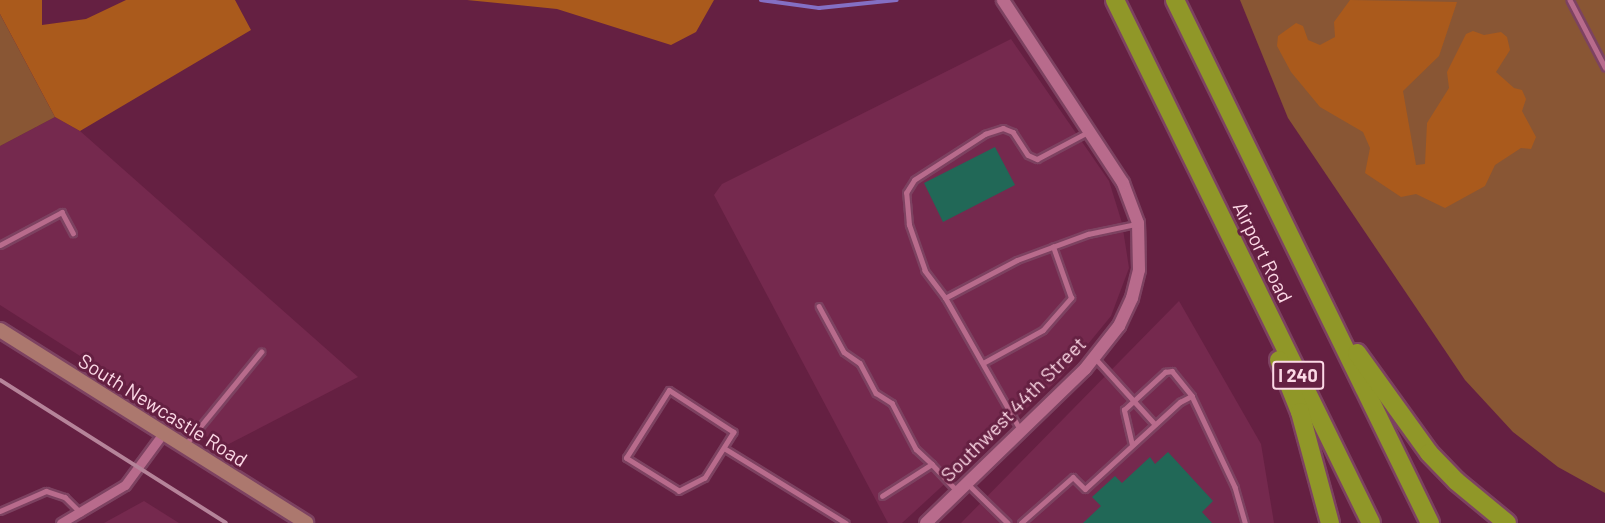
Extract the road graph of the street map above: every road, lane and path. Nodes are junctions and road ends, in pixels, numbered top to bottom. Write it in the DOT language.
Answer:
graph roads {
  1 [pos="1003,0"];
  2 [pos="1115,0"];
  3 [pos="1175,0"];
  4 [pos="1570,0"];
  5 [pos="1605,67"];
  6 [pos="1090,131"];
  7 [pos="1138,223"];
  8 [pos="1226,228"];
  9 [pos="74,233"];
  10 [pos="0,245"];
  11 [pos="1053,247"];
  12 [pos="945,298"];
  13 [pos="1322,302"];
  14 [pos="819,306"];
  15 [pos="0,330"];
  16 [pos="261,352"];
  17 [pos="1094,357"];
  18 [pos="983,363"];
  19 [pos="1192,396"];
  20 [pos="1134,401"];
  21 [pos="1155,424"];
  22 [pos="1021,431"];
  23 [pos="164,432"];
  24 [pos="1132,445"];
  25 [pos="185,446"];
  26 [pos="724,448"];
  27 [pos="932,464"];
  28 [pos="962,488"];
  29 [pos="882,496"];
  30 [pos="0,511"];
  31 [pos="81,513"];
  32 [pos="62,523"];
  33 [pos="306,523"];
  34 [pos="846,523"];
  35 [pos="926,523"];
  36 [pos="1008,523"];
  37 [pos="1020,523"];
  38 [pos="1245,523"];
  39 [pos="1330,523"];
  40 [pos="1371,523"];
  41 [pos="1430,523"];
  42 [pos="1507,523"];
  1 -- 6 [label="street, Southwest 44th Street"];
  2 -- 8 [label="highway, Airport Road / I 240"];
  3 -- 13 [label="highway, Airport Road / I 240"];
  4 -- 5 [label="lane"];
  6 -- 7 [label="street, Southwest 44th Street"];
  6 -- 12 [label="lane"];
  7 -- 11 [label="lane"];
  7 -- 17 [label="street, Southwest 44th Street"];
  8 -- 39 [label="highway"];
  8 -- 40 [label="highway, Airport Road / I 240"];
  9 -- 10 [label="lane"];
  11 -- 12 [label="lane"];
  11 -- 18 [label="lane"];
  12 -- 18 [label="lane"];
  13 -- 41 [label="highway, Airport Road / I 240"];
  13 -- 42 [label="highway"];
  14 -- 27 [label="lane"];
  15 -- 23 [label="main road, South Newcastle Road"];
  16 -- 25 [label="lane"];
  17 -- 20 [label="lane"];
  17 -- 22 [label="street, Southwest 44th Street"];
  18 -- 22 [label="lane"];
  19 -- 20 [label="lane"];
  19 -- 21 [label="lane"];
  19 -- 38 [label="lane"];
  20 -- 21 [label="lane"];
  20 -- 24 [label="lane"];
  21 -- 24 [label="lane"];
  22 -- 28 [label="street, Southwest 44th Street"];
  23 -- 25 [label="main road, South Newcastle Road"];
  23 -- 31 [label="street"];
  24 -- 37 [label="lane"];
  25 -- 33 [label="main road, South Newcastle Road"];
  26 -- 26 [label="lane"];
  26 -- 34 [label="lane"];
  27 -- 28 [label="lane"];
  27 -- 29 [label="lane"];
  28 -- 35 [label="street, Southwest 44th Street"];
  28 -- 36 [label="lane"];
  30 -- 31 [label="lane"];
  31 -- 32 [label="street"];
}
